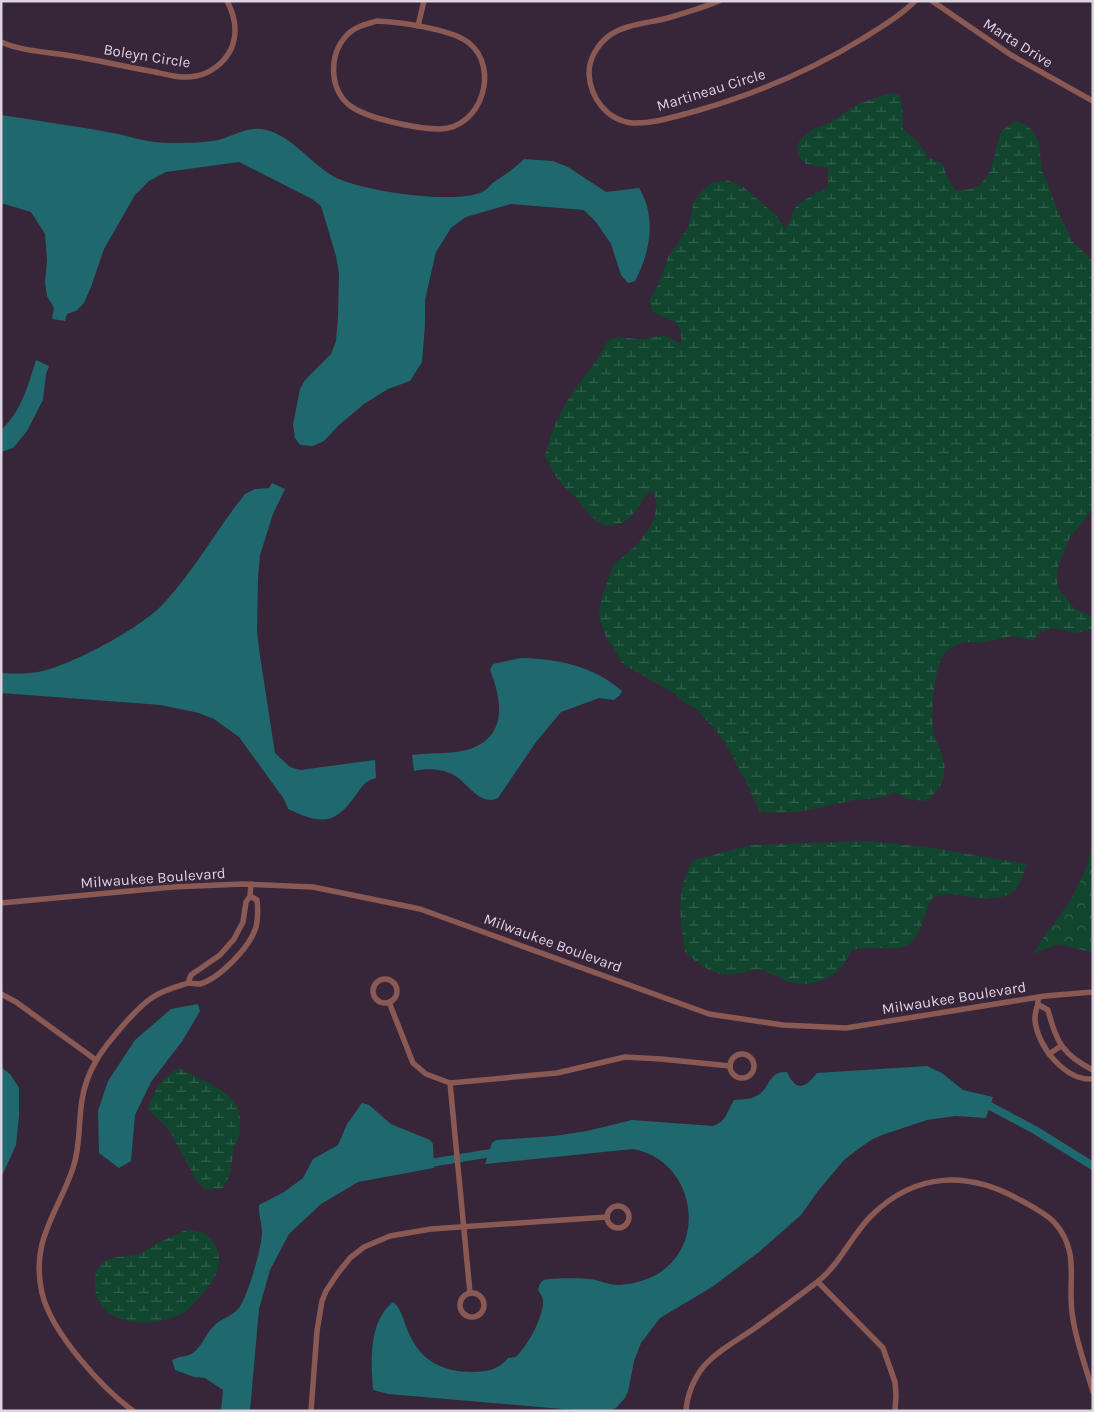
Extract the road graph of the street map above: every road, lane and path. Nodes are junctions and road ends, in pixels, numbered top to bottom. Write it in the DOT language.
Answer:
graph roads {
  1 [pos="227,1"];
  2 [pos="424,1"];
  3 [pos="719,1"];
  4 [pos="915,1"];
  5 [pos="932,1"];
  6 [pos="418,26"];
  7 [pos="1,42"];
  8 [pos="1093,101"];
  9 [pos="251,884"];
  10 [pos="250,896"];
  11 [pos="1,903"];
  12 [pos="220,955"];
  13 [pos="228,966"];
  14 [pos="188,983"];
  15 [pos="1093,992"];
  16 [pos="1,994"];
  17 [pos="1038,998"];
  18 [pos="389,1002"];
  19 [pos="1038,1005"];
  20 [pos="1061,1046"];
  21 [pos="1049,1054"];
  22 [pos="96,1060"];
  23 [pos="730,1066"];
  24 [pos="1093,1070"];
  25 [pos="1093,1079"];
  26 [pos="450,1083"];
  27 [pos="607,1217"];
  28 [pos="463,1226"];
  29 [pos="818,1282"];
  30 [pos="470,1293"];
  31 [pos="1093,1392"];
  32 [pos="128,1409"];
  33 [pos="310,1411"];
  34 [pos="686,1411"];
  35 [pos="896,1411"];
  1 -- 7 [label="street, Boleyn Circle"];
  2 -- 6 [label="street"];
  3 -- 4 [label="street, Martineau Circle"];
  5 -- 8 [label="street, Marta Drive"];
  6 -- 6 [label="street"];
  9 -- 10 [label="street"];
  9 -- 11 [label="street, Milwaukee Boulevard"];
  9 -- 17 [label="street, Milwaukee Boulevard"];
  10 -- 12 [label="street"];
  10 -- 13 [label="street"];
  12 -- 13 [label="street"];
  12 -- 14 [label="street"];
  13 -- 14 [label="street"];
  14 -- 22 [label="street"];
  15 -- 17 [label="street, Milwaukee Boulevard"];
  16 -- 22 [label="street"];
  17 -- 19 [label="street"];
  18 -- 18 [label="street"];
  18 -- 26 [label="street"];
  19 -- 20 [label="street"];
  19 -- 21 [label="street"];
  20 -- 21 [label="street"];
  20 -- 24 [label="street"];
  21 -- 25 [label="street"];
  22 -- 32 [label="street"];
  23 -- 23 [label="street"];
  23 -- 26 [label="street"];
  26 -- 28 [label="street"];
  27 -- 28 [label="street"];
  28 -- 30 [label="street"];
  28 -- 33 [label="street"];
  29 -- 31 [label="street"];
  29 -- 34 [label="street"];
  29 -- 35 [label="street"];
  30 -- 30 [label="street"];
}
